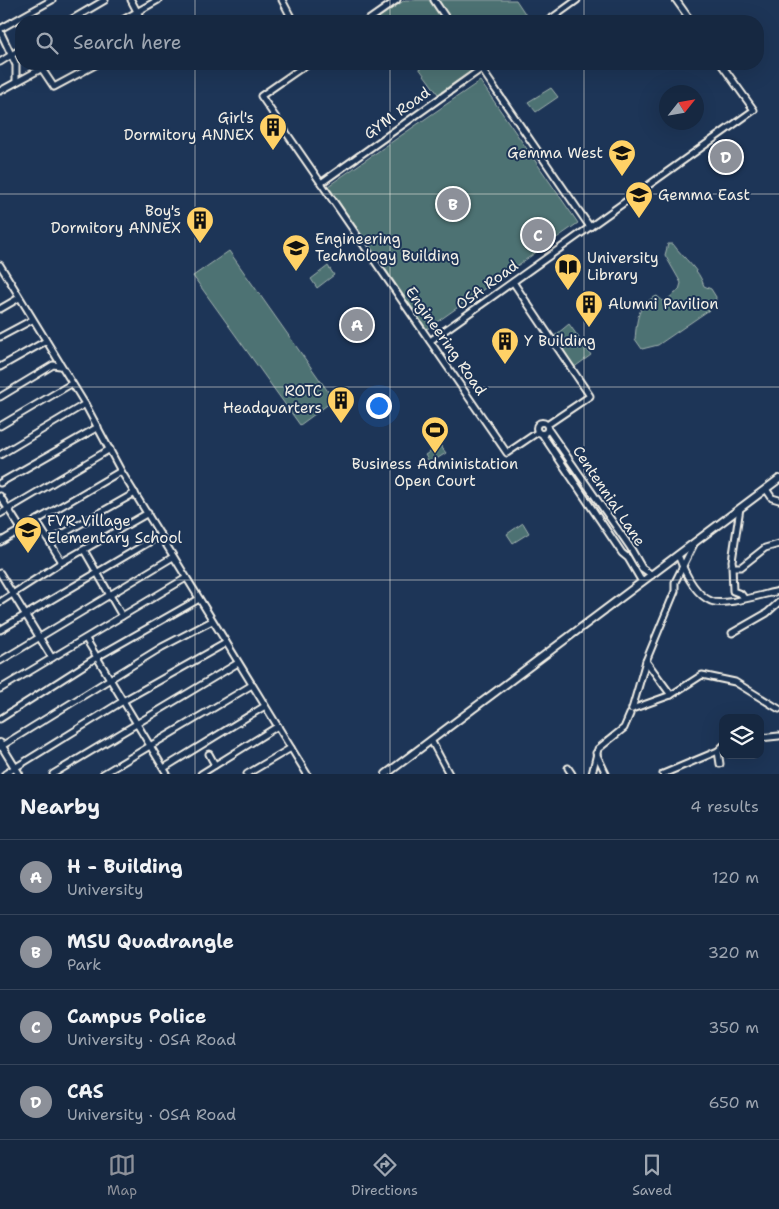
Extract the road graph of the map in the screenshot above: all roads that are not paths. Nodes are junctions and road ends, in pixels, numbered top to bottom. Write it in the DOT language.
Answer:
graph roads {
  1 [pos="52,0"];
  2 [pos="105,0"];
  3 [pos="130,0"];
  4 [pos="158,0"];
  5 [pos="282,0"];
  6 [pos="397,0"];
  7 [pos="434,0"];
  8 [pos="577,0"];
  9 [pos="676,0"];
  10 [pos="137,12"];
  11 [pos="26,15"];
  12 [pos="79,15"];
  13 [pos="132,15"];
  14 [pos="139,15"];
  15 [pos="290,15"];
  16 [pos="376,15"];
  17 [pos="444,15"];
  18 [pos="556,15"];
  19 [pos="687,15"];
  20 [pos="15,21"];
  21 [pos="0,30"];
  22 [pos="15,53"];
  23 [pos="12,55"];
  24 [pos="0,62"];
  25 [pos="15,62"];
  26 [pos="16,70"];
  27 [pos="40,70"];
  28 [pos="43,70"];
  29 [pos="86,70"];
  30 [pos="298,70"];
  31 [pos="475,70"];
  32 [pos="483,70"];
  33 [pos="725,70"];
  34 [pos="16,82"];
  35 [pos="0,91"];
  36 [pos="321,183"];
  37 [pos="590,227"];
  38 [pos="0,265"];
  39 [pos="6,275"];
  40 [pos="0,279"];
  41 [pos="513,282"];
  42 [pos="19,298"];
  43 [pos="0,309"];
  44 [pos="32,320"];
  45 [pos="0,338"];
  46 [pos="46,341"];
  47 [pos="430,341"];
  48 [pos="56,359"];
  49 [pos="53,365"];
  50 [pos="60,366"];
  51 [pos="0,367"];
  52 [pos="71,384"];
  53 [pos="0,397"];
  54 [pos="85,404"];
  55 [pos="0,426"];
  56 [pos="98,427"];
  57 [pos="547,427"];
  58 [pos="540,433"];
  59 [pos="110,449"];
  60 [pos="0,455"];
  61 [pos="572,462"];
  62 [pos="564,468"];
  63 [pos="121,471"];
  64 [pos="779,479"];
  65 [pos="0,482"];
  66 [pos="766,489"];
  67 [pos="592,492"];
  68 [pos="135,493"];
  69 [pos="0,496"];
  70 [pos="585,497"];
  71 [pos="779,500"];
  72 [pos="740,508"];
  73 [pos="9,509"];
  74 [pos="148,513"];
  75 [pos="0,514"];
  76 [pos="36,520"];
  77 [pos="614,524"];
  78 [pos="21,529"];
  79 [pos="607,530"];
  80 [pos="161,534"];
  81 [pos="50,541"];
  82 [pos="0,542"];
  83 [pos="696,542"];
  84 [pos="779,544"];
  85 [pos="630,547"];
  86 [pos="84,550"];
  87 [pos="622,553"];
  88 [pos="678,555"];
  89 [pos="173,556"];
  90 [pos="62,562"];
  91 [pos="634,562"];
  92 [pos="732,565"];
  93 [pos="682,566"];
  94 [pos="640,570"];
  95 [pos="0,573"];
  96 [pos="95,573"];
  97 [pos="652,575"];
  98 [pos="186,578"];
  99 [pos="642,582"];
  100 [pos="779,591"];
  101 [pos="14,594"];
  102 [pos="108,595"];
  103 [pos="744,598"];
  104 [pos="199,600"];
  105 [pos="0,602"];
  106 [pos="779,602"];
  107 [pos="26,614"];
  108 [pos="122,616"];
  109 [pos="212,620"];
  110 [pos="0,630"];
  111 [pos="732,633"];
  112 [pos="40,636"];
  113 [pos="86,638"];
  114 [pos="226,643"];
  115 [pos="97,657"];
  116 [pos="52,658"];
  117 [pos="0,661"];
  118 [pos="646,661"];
  119 [pos="238,663"];
  120 [pos="111,680"];
  121 [pos="252,685"];
  122 [pos="0,689"];
  123 [pos="671,695"];
  124 [pos="123,701"];
  125 [pos="265,706"];
  126 [pos="779,709"];
  127 [pos="630,714"];
  128 [pos="0,719"];
  129 [pos="137,724"];
  130 [pos="278,726"];
  131 [pos="779,736"];
  132 [pos="764,738"];
  133 [pos="431,740"];
  134 [pos="150,745"];
  135 [pos="1,746"];
  136 [pos="291,748"];
  137 [pos="718,751"];
  138 [pos="596,753"];
  139 [pos="209,754"];
  140 [pos="720,764"];
  141 [pos="216,765"];
  142 [pos="164,768"];
  143 [pos="568,768"];
  144 [pos="17,771"];
  145 [pos="306,772"];
  146 [pos="390,773"];
  147 [pos="5,774"];
  148 [pos="53,774"];
  149 [pos="103,774"];
  150 [pos="168,774"];
  151 [pos="201,774"];
  152 [pos="247,774"];
  153 [pos="298,774"];
  154 [pos="449,774"];
  155 [pos="572,774"];
  156 [pos="592,774"];
  157 [pos="606,774"];
  158 [pos="663,774"];
  1 -- 11 [label="street"];
  2 -- 12 [label="street"];
  3 -- 10 [label="street"];
  4 -- 10 [label="street"];
  5 -- 15 [label="street"];
  6 -- 16 [label="street"];
  7 -- 17 [label="street"];
  8 -- 18 [label="street"];
  9 -- 19 [label="street"];
  10 -- 13 [label="street"];
  10 -- 14 [label="street"];
  20 -- 21 [label="street"];
  21 -- 23 [label="street"];
  22 -- 23 [label="street"];
  23 -- 24 [label="street"];
  23 -- 25 [label="street"];
  26 -- 34 [label="street"];
  27 -- 34 [label="street"];
  28 -- 29 [label="street"];
  30 -- 36 [label="street, Engineering Road"];
  31 -- 36 [label="street, GYM Road"];
  32 -- 37 [label="street"];
  33 -- 37 [label="street, OSA Road"];
  34 -- 35 [label="street"];
  36 -- 47 [label="street, Engineering Road"];
  37 -- 41 [label="street, OSA Road"];
  38 -- 39 [label="street"];
  39 -- 40 [label="street"];
  39 -- 42 [label="street"];
  41 -- 47 [label="street, OSA Road"];
  41 -- 57 [label="street"];
  42 -- 43 [label="street"];
  42 -- 44 [label="street"];
  44 -- 45 [label="street"];
  44 -- 46 [label="street"];
  46 -- 48 [label="street"];
  46 -- 51 [label="street"];
  47 -- 58 [label="street, Engineering Road"];
  48 -- 49 [label="street"];
  48 -- 50 [label="street"];
  49 -- 50 [label="street"];
  49 -- 53 [label="street"];
  50 -- 52 [label="street"];
  52 -- 54 [label="street"];
  52 -- 55 [label="street"];
  54 -- 56 [label="street"];
  54 -- 60 [label="street"];
  56 -- 59 [label="street"];
  56 -- 65 [label="street"];
  57 -- 58 [label="street"];
  57 -- 58 [label="street"];
  57 -- 61 [label="street, Centennial Lane"];
  58 -- 62 [label="street, Centennial Lane"];
  59 -- 63 [label="street"];
  59 -- 73 [label="street"];
  61 -- 62 [label="street"];
  61 -- 67 [label="street, Centennial Lane"];
  62 -- 70 [label="street, Centennial Lane"];
  63 -- 68 [label="street"];
  63 -- 76 [label="street"];
  64 -- 66 [label="street"];
  66 -- 71 [label="street"];
  66 -- 72 [label="street"];
  67 -- 70 [label="street"];
  67 -- 77 [label="street, Centennial Lane"];
  68 -- 74 [label="street"];
  68 -- 81 [label="street"];
  69 -- 73 [label="street"];
  70 -- 79 [label="street, Centennial Lane"];
  72 -- 83 [label="street"];
  72 -- 92 [label="street"];
  73 -- 75 [label="street"];
  73 -- 78 [label="street"];
  74 -- 80 [label="street"];
  74 -- 86 [label="street"];
  76 -- 78 [label="street"];
  76 -- 81 [label="street"];
  77 -- 79 [label="street"];
  77 -- 85 [label="street, Centennial Lane"];
  78 -- 82 [label="street"];
  79 -- 87 [label="street, Centennial Lane"];
  80 -- 89 [label="street"];
  80 -- 96 [label="street"];
  81 -- 90 [label="street"];
  83 -- 88 [label="street"];
  83 -- 93 [label="street"];
  84 -- 92 [label="street"];
  85 -- 87 [label="street"];
  85 -- 91 [label="street, Centennial Lane"];
  86 -- 90 [label="street"];
  86 -- 96 [label="street"];
  87 -- 91 [label="street, Centennial Lane"];
  88 -- 93 [label="street"];
  88 -- 97 [label="street"];
  89 -- 98 [label="street"];
  89 -- 102 [label="street"];
  90 -- 101 [label="street"];
  91 -- 94 [label="street, Centennial Lane"];
  92 -- 103 [label="street"];
  93 -- 103 [label="street"];
  93 -- 118 [label="street"];
  94 -- 97 [label="street, Centennial Lane"];
  94 -- 99 [label="street, Centennial Lane"];
  95 -- 101 [label="street"];
  96 -- 102 [label="street"];
  96 -- 107 [label="street"];
  97 -- 99 [label="street"];
  98 -- 104 [label="street"];
  98 -- 108 [label="street"];
  99 -- 133 [label="street"];
  100 -- 103 [label="street"];
  101 -- 105 [label="street"];
  101 -- 107 [label="street"];
  102 -- 108 [label="street"];
  102 -- 112 [label="street"];
  104 -- 109 [label="street"];
  104 -- 115 [label="street"];
  106 -- 111 [label="street"];
  107 -- 110 [label="street"];
  107 -- 112 [label="street"];
  108 -- 113 [label="street"];
  109 -- 114 [label="street"];
  109 -- 120 [label="street"];
  112 -- 116 [label="street"];
  112 -- 117 [label="street"];
  113 -- 115 [label="street"];
  113 -- 116 [label="street"];
  114 -- 119 [label="street"];
  114 -- 124 [label="street"];
  115 -- 120 [label="street"];
  115 -- 128 [label="street"];
  116 -- 122 [label="street"];
  118 -- 123 [label="street"];
  118 -- 123 [label="street"];
  119 -- 121 [label="street"];
  119 -- 129 [label="street"];
  120 -- 124 [label="street"];
  120 -- 135 [label="street"];
  121 -- 125 [label="street"];
  121 -- 134 [label="street"];
  123 -- 126 [label="street"];
  124 -- 129 [label="street"];
  124 -- 144 [label="street"];
  125 -- 130 [label="street"];
  125 -- 142 [label="street"];
  127 -- 138 [label="street"];
  129 -- 134 [label="street"];
  129 -- 148 [label="street"];
  130 -- 136 [label="street"];
  130 -- 141 [label="street"];
  131 -- 132 [label="street"];
  133 -- 146 [label="street"];
  133 -- 154 [label="street"];
  134 -- 142 [label="street"];
  134 -- 149 [label="street"];
  135 -- 144 [label="street"];
  136 -- 145 [label="street"];
  136 -- 152 [label="street"];
  137 -- 140 [label="street"];
  137 -- 158 [label="street"];
  138 -- 156 [label="street"];
  138 -- 157 [label="street"];
  139 -- 141 [label="street"];
  141 -- 151 [label="street"];
  142 -- 150 [label="street"];
  143 -- 155 [label="street"];
  144 -- 147 [label="street"];
  145 -- 153 [label="street"];
}
